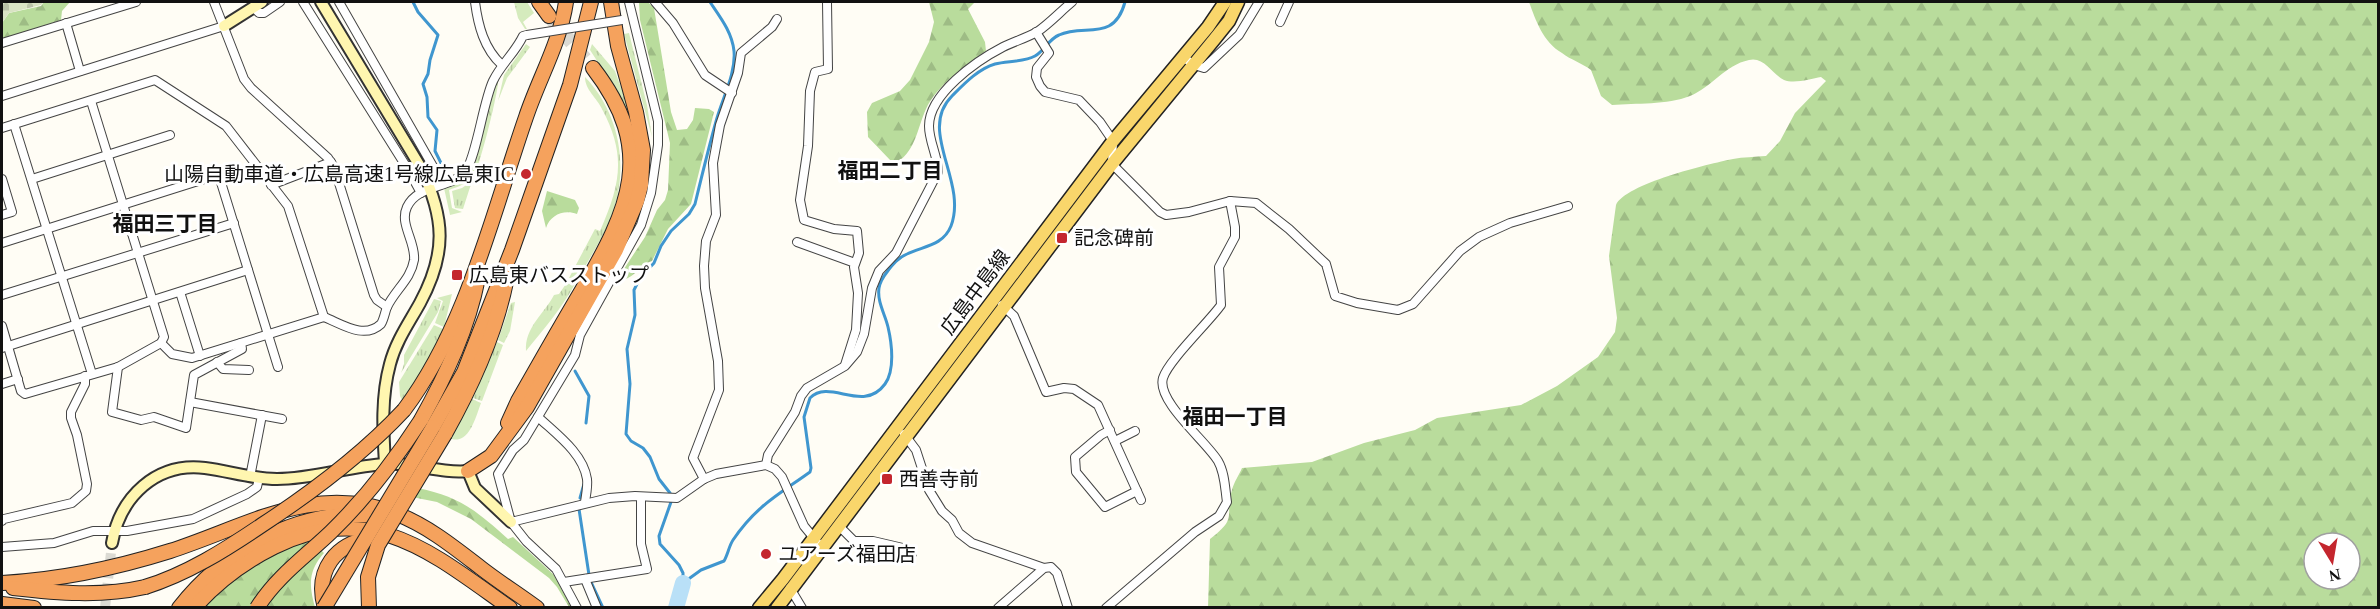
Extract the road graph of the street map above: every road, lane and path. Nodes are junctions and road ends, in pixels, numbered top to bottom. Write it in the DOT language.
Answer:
graph roads {
  1 [pos="136,2"];
  2 [pos="214,2"];
  3 [pos="280,2"];
  4 [pos="303,2"];
  5 [pos="321,2"];
  6 [pos="339,2"];
  7 [pos="475,2"];
  8 [pos="539,2"];
  9 [pos="566,2"];
  10 [pos="591,2"];
  11 [pos="611,2"];
  12 [pos="629,2"];
  13 [pos="655,2"];
  14 [pos="827,2"];
  15 [pos="1072,2"];
  16 [pos="1225,2"];
  17 [pos="1238,2"];
  18 [pos="1259,2"];
  19 [pos="1289,2"];
  20 [pos="258,4"];
  21 [pos="549,16"];
  22 [pos="632,18"];
  23 [pos="777,19"];
  24 [pos="1280,22"];
  25 [pos="66,23"];
  26 [pos="224,26"];
  27 [pos="1036,32"];
  28 [pos="2,44"];
  29 [pos="1188,61"];
  30 [pos="502,64"];
  31 [pos="593,68"];
  32 [pos="80,71"];
  33 [pos="732,93"];
  34 [pos="2,96"];
  35 [pos="91,100"];
  36 [pos="14,124"];
  37 [pos="2,128"];
  38 [pos="170,135"];
  39 [pos="1113,141"];
  40 [pos="108,155"];
  41 [pos="1107,160"];
  42 [pos="331,162"];
  43 [pos="2,179"];
  44 [pos="32,179"];
  45 [pos="442,184"];
  46 [pos="271,185"];
  47 [pos="426,191"];
  48 [pos="1230,201"];
  49 [pos="123,204"];
  50 [pos="1568,206"];
  51 [pos="2,215"];
  52 [pos="234,223"];
  53 [pos="48,228"];
  54 [pos="484,241"];
  55 [pos="797,242"];
  56 [pos="2,243"];
  57 [pos="139,253"];
  58 [pos="855,263"];
  59 [pos="248,270"];
  60 [pos="63,276"];
  61 [pos="180,292"];
  62 [pos="2,295"];
  63 [pos="153,300"];
  64 [pos="999,303"];
  65 [pos="387,307"];
  66 [pos="324,316"];
  67 [pos="77,324"];
  68 [pos="2,326"];
  69 [pos="268,334"];
  70 [pos="161,343"];
  71 [pos="241,343"];
  72 [pos="5,347"];
  73 [pos="200,356"];
  74 [pos="218,362"];
  75 [pos="845,366"];
  76 [pos="118,367"];
  77 [pos="278,367"];
  78 [pos="249,369"];
  79 [pos="89,375"];
  80 [pos="18,379"];
  81 [pos="2,384"];
  82 [pos="190,402"];
  83 [pos="262,415"];
  84 [pos="538,417"];
  85 [pos="282,419"];
  86 [pos="439,430"];
  87 [pos="1110,430"];
  88 [pos="1135,431"];
  89 [pos="902,433"];
  90 [pos="1115,441"];
  91 [pos="497,447"];
  92 [pos="385,464"];
  93 [pos="766,465"];
  94 [pos="468,471"];
  95 [pos="255,478"];
  96 [pos="704,479"];
  97 [pos="1137,491"];
  98 [pos="641,496"];
  99 [pos="1141,500"];
  100 [pos="585,502"];
  101 [pos="2,517"];
  102 [pos="511,522"];
  103 [pos="420,525"];
  104 [pos="839,526"];
  105 [pos="114,530"];
  106 [pos="401,539"];
  107 [pos="112,543"];
  108 [pos="818,543"];
  109 [pos="2,547"];
  110 [pos="912,554"];
  111 [pos="1044,568"];
  112 [pos="585,579"];
  113 [pos="564,582"];
  114 [pos="787,584"];
  115 [pos="2,585"];
  116 [pos="2,604"];
  117 [pos="34,608"];
  118 [pos="179,608"];
  119 [pos="194,608"];
  120 [pos="257,608"];
  121 [pos="325,608"];
  122 [pos="369,608"];
  123 [pos="510,608"];
  124 [pos="537,608"];
  125 [pos="577,608"];
  126 [pos="597,608"];
  127 [pos="759,608"];
  128 [pos="777,608"];
  129 [pos="802,608"];
  130 [pos="998,608"];
  131 [pos="1068,608"];
  132 [pos="1106,608"];
  1 -- 25 [label="street"];
  2 -- 26 [label="street"];
  3 -- 20 [label="street"];
  4 -- 47 [label="street"];
  5 -- 47 [label="street"];
  6 -- 45 [label="street"];
  7 -- 30 [label="street"];
  8 -- 21 [label="highway"];
  9 -- 54 [label="highway"];
  10 -- 86 [label="highway"];
  11 -- 91 [label="highway"];
  12 -- 22 [label="street"];
  13 -- 33 [label="street"];
  14 -- 58 [label="street"];
  15 -- 27 [label="street"];
  16 -- 29 [label="main road, 広島中島線"];
  17 -- 29 [label="main road, 広島中島線"];
  18 -- 29 [label="street"];
  19 -- 24 [label="street"];
  20 -- 26 [label="street"];
  22 -- 30 [label="street, bridge"];
  22 -- 84 [label="street"];
  23 -- 33 [label="street"];
  25 -- 28 [label="street"];
  25 -- 32 [label="street"];
  26 -- 32 [label="street"];
  26 -- 42 [label="street"];
  27 -- 39 [label="street"];
  27 -- 75 [label="street"];
  29 -- 39 [label="main road, 広島中島線"];
  29 -- 41 [label="main road, 広島中島線"];
  30 -- 45 [label="street"];
  31 -- 91 [label="highway"];
  32 -- 34 [label="street"];
  33 -- 96 [label="street"];
  35 -- 36 [label="street"];
  35 -- 40 [label="street"];
  35 -- 46 [label="street"];
  36 -- 37 [label="street"];
  36 -- 44 [label="street"];
  38 -- 40 [label="street"];
  39 -- 41 [label="main road, 広島中島線"];
  40 -- 44 [label="street"];
  40 -- 49 [label="street"];
  41 -- 48 [label="street"];
  41 -- 64 [label="main road, 広島中島線"];
  42 -- 46 [label="street"];
  42 -- 65 [label="street"];
  43 -- 51 [label="street"];
  44 -- 53 [label="street"];
  45 -- 47 [label="street"];
  46 -- 66 [label="street"];
  47 -- 65 [label="street"];
  47 -- 92 [label="street"];
  48 -- 50 [label="street"];
  48 -- 132 [label="street"];
  49 -- 52 [label="street"];
  49 -- 53 [label="street"];
  49 -- 57 [label="street"];
  52 -- 57 [label="street"];
  52 -- 59 [label="street"];
  53 -- 56 [label="street"];
  53 -- 60 [label="street"];
  54 -- 115 [label="highway, bridge"];
  54 -- 120 [label="highway, bridge"];
  55 -- 58 [label="street"];
  57 -- 60 [label="street"];
  57 -- 63 [label="street"];
  58 -- 75 [label="street"];
  59 -- 61 [label="street"];
  59 -- 69 [label="street"];
  60 -- 62 [label="street"];
  60 -- 67 [label="street"];
  61 -- 63 [label="street"];
  61 -- 73 [label="street"];
  63 -- 67 [label="street"];
  63 -- 70 [label="street"];
  64 -- 87 [label="street"];
  64 -- 89 [label="main road, 広島中島線"];
  65 -- 66 [label="street"];
  66 -- 69 [label="street"];
  67 -- 72 [label="street"];
  67 -- 79 [label="street"];
  68 -- 72 [label="street"];
  69 -- 71 [label="street"];
  69 -- 77 [label="street"];
  70 -- 73 [label="street"];
  70 -- 76 [label="street"];
  71 -- 73 [label="street"];
  71 -- 74 [label="street"];
  72 -- 80 [label="street"];
  74 -- 78 [label="street"];
  74 -- 82 [label="street"];
  75 -- 93 [label="street"];
  76 -- 79 [label="street"];
  76 -- 82 [label="street"];
  79 -- 80 [label="street"];
  79 -- 101 [label="street"];
  80 -- 81 [label="street"];
  82 -- 83 [label="street"];
  83 -- 85 [label="street"];
  83 -- 95 [label="street"];
  84 -- 100 [label="street"];
  84 -- 102 [label="street"];
  86 -- 121 [label="highway, bridge"];
  86 -- 122 [label="highway, bridge"];
  87 -- 90 [label="street"];
  87 -- 97 [label="street"];
  88 -- 90 [label="street"];
  89 -- 104 [label="main road, 広島中島線"];
  89 -- 108 [label="main road, 広島中島線"];
  89 -- 111 [label="street"];
  90 -- 97 [label="street"];
  91 -- 94 [label="highway"];
  92 -- 94 [label="street"];
  92 -- 95 [label="street"];
  93 -- 96 [label="street"];
  93 -- 108 [label="street"];
  94 -- 102 [label="street"];
  95 -- 105 [label="street"];
  95 -- 105 [label="street"];
  96 -- 98 [label="street"];
  97 -- 99 [label="street"];
  98 -- 100 [label="street"];
  98 -- 112 [label="street"];
  100 -- 102 [label="street"];
  102 -- 113 [label="street"];
  103 -- 115 [label="highway"];
  103 -- 118 [label="highway"];
  103 -- 124 [label="highway"];
  104 -- 108 [label="main road, 広島中島線"];
  104 -- 110 [label="street"];
  105 -- 107 [label="street"];
  105 -- 109 [label="street"];
  106 -- 119 [label="highway"];
  106 -- 121 [label="highway"];
  106 -- 123 [label="highway"];
  108 -- 114 [label="main road, 広島中島線"];
  111 -- 130 [label="street"];
  111 -- 131 [label="street"];
  112 -- 113 [label="street"];
  112 -- 126 [label="street"];
  113 -- 125 [label="street"];
  114 -- 127 [label="main road, 広島中島線"];
  114 -- 128 [label="main road, 広島中島線"];
  114 -- 129 [label="street"];
  116 -- 117 [label="highway"];
}
